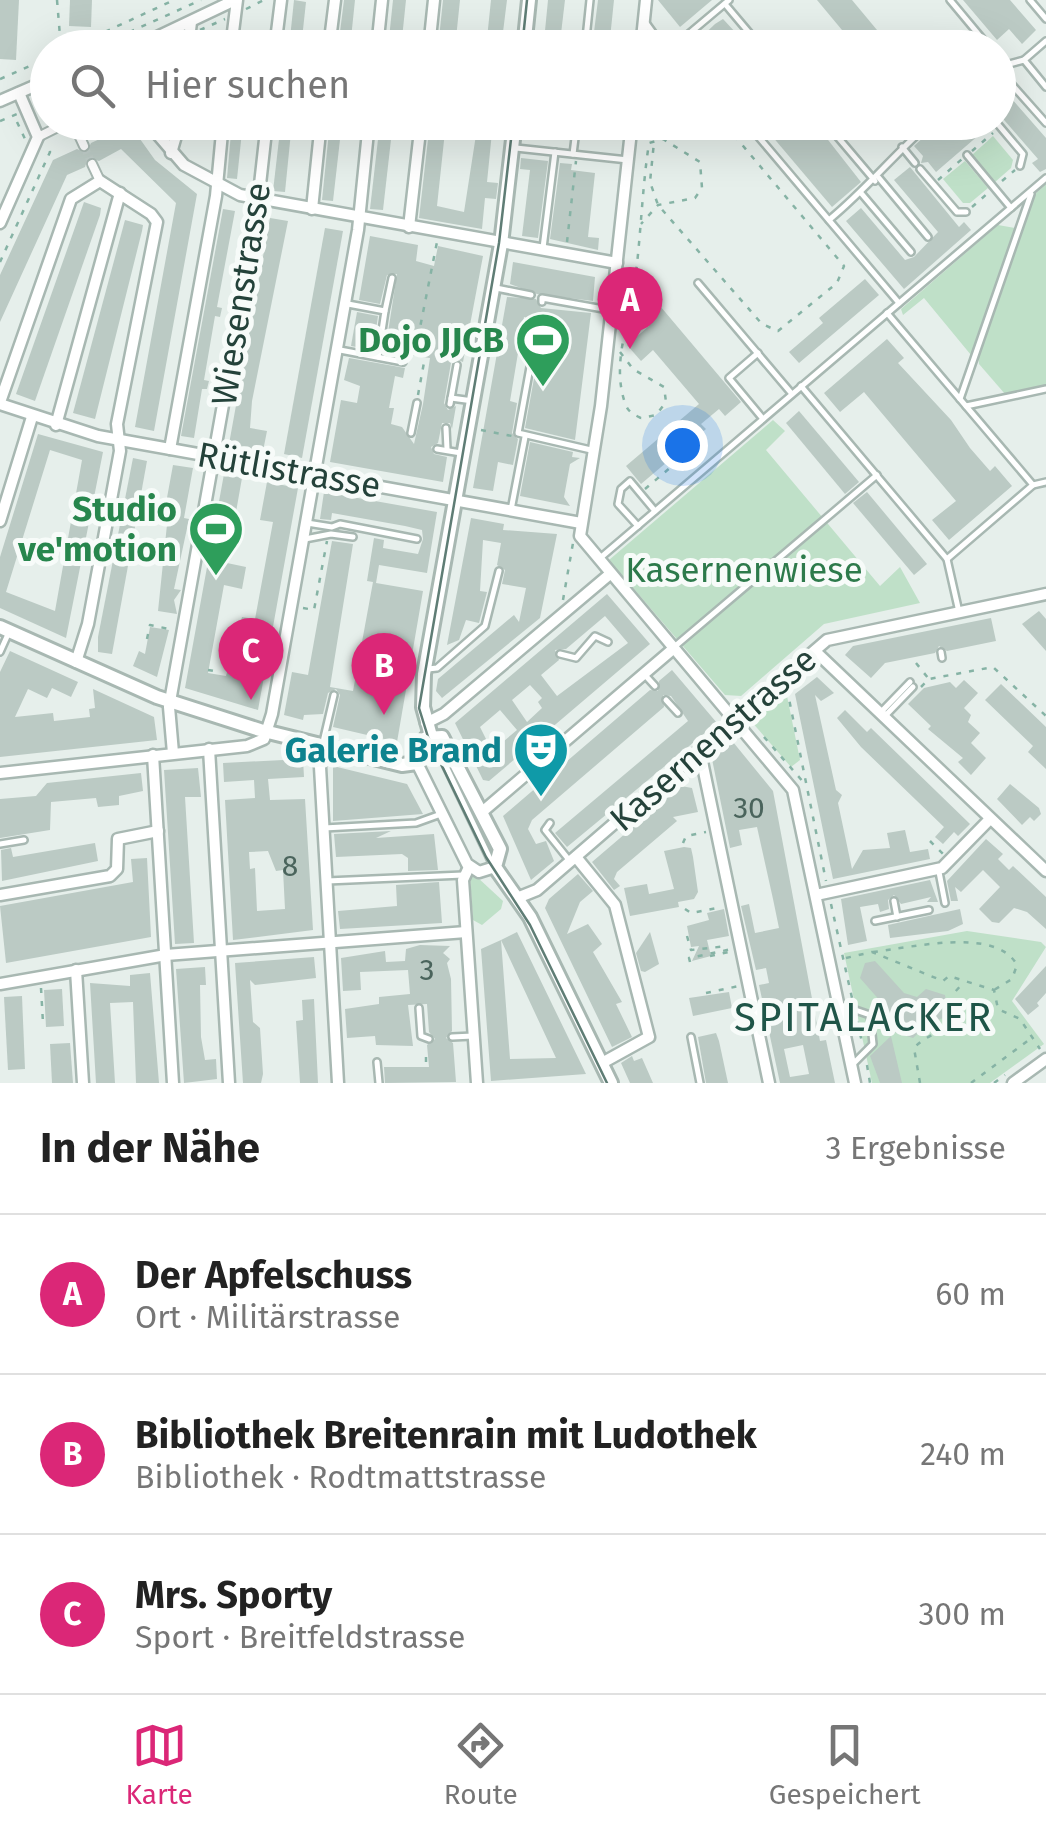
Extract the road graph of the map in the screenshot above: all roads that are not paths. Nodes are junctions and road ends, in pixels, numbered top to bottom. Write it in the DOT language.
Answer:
graph roads {
  1 [pos="236,0"];
  2 [pos="280,0"];
  3 [pos="334,0"];
  4 [pos="382,0"];
  5 [pos="434,0"];
  6 [pos="529,0"];
  7 [pos="590,0"];
  8 [pos="646,0"];
  9 [pos="950,0"];
  10 [pos="1030,0"];
  11 [pos="726,2"];
  12 [pos="644,19"];
  13 [pos="1046,19"];
  14 [pos="191,22"];
  15 [pos="173,30"];
  16 [pos="190,30"];
  17 [pos="234,30"];
  18 [pos="278,30"];
  19 [pos="331,30"];
  20 [pos="379,30"];
  21 [pos="431,30"];
  22 [pos="526,30"];
  23 [pos="587,30"];
  24 [pos="642,30"];
  25 [pos="651,30"];
  26 [pos="695,30"];
  27 [pos="748,30"];
  28 [pos="975,30"];
  29 [pos="1046,41"];
  30 [pos="1024,60"];
  31 [pos="1016,62"];
  32 [pos="1016,86"];
  33 [pos="1046,86"];
  34 [pos="30,87"];
  35 [pos="19,92"];
  36 [pos="0,101"];
  37 [pos="30,111"];
  38 [pos="1046,123"];
  39 [pos="40,140"];
  40 [pos="81,140"];
  41 [pos="161,140"];
  42 [pos="175,140"];
  43 [pos="221,140"];
  44 [pos="265,140"];
  45 [pos="319,140"];
  46 [pos="367,140"];
  47 [pos="418,140"];
  48 [pos="513,140"];
  49 [pos="575,140"];
  50 [pos="630,140"];
  51 [pos="761,140"];
  52 [pos="841,140"];
  53 [pos="910,140"];
  54 [pos="1011,140"];
  55 [pos="84,146"];
  56 [pos="902,147"];
  57 [pos="512,148"];
  58 [pos="171,152"];
  59 [pos="555,152"];
  60 [pos="575,154"];
  61 [pos="966,156"];
  62 [pos="628,160"];
  63 [pos="915,162"];
  64 [pos="92,164"];
  65 [pos="1020,166"];
  66 [pos="920,169"];
  67 [pos="1046,178"];
  68 [pos="100,180"];
  69 [pos="877,180"];
  70 [pos="216,186"];
  71 [pos="1032,190"];
  72 [pos="120,193"];
  73 [pos="861,194"];
  74 [pos="259,200"];
  75 [pos="1011,208"];
  76 [pos="312,209"];
  77 [pos="966,212"];
  78 [pos="359,218"];
  79 [pos="830,220"];
  80 [pos="0,223"];
  81 [pos="409,227"];
  82 [pos="928,237"];
  83 [pos="502,244"];
  84 [pos="543,251"];
  85 [pos="911,252"];
  86 [pos="617,264"];
  87 [pos="392,278"];
  88 [pos="698,283"];
  89 [pos="494,288"];
  90 [pos="531,295"];
  91 [pos="542,302"];
  92 [pos="899,303"];
  93 [pos="345,304"];
  94 [pos="384,311"];
  95 [pos="612,311"];
  96 [pos="887,313"];
  97 [pos="539,318"];
  98 [pos="336,350"];
  99 [pos="758,353"];
  100 [pos="378,357"];
  101 [pos="403,362"];
  102 [pos="457,365"];
  103 [pos="802,386"];
  104 [pos="1046,389"];
  105 [pos="792,394"];
  106 [pos="960,399"];
  107 [pos="474,402"];
  108 [pos="0,403"];
  109 [pos="416,403"];
  110 [pos="966,406"];
  111 [pos="32,417"];
  112 [pos="763,419"];
  113 [pos="56,425"];
  114 [pos="446,428"];
  115 [pos="411,434"];
  116 [pos="522,437"];
  117 [pos="119,440"];
  118 [pos="170,449"];
  119 [pos="437,449"];
  120 [pos="594,450"];
  121 [pos="448,451"];
  122 [pos="464,454"];
  123 [pos="214,457"];
  124 [pos="877,475"];
  125 [pos="314,476"];
  126 [pos="1046,482"];
  127 [pos="1033,486"];
  128 [pos="456,500"];
  129 [pos="511,510"];
  130 [pos="655,511"];
  131 [pos="0,521"];
  132 [pos="306,523"];
  133 [pos="579,523"];
  134 [pos="638,526"];
  135 [pos="353,537"];
  136 [pos="416,538"];
  137 [pos="302,539"];
  138 [pos="947,559"];
  139 [pos="598,560"];
  140 [pos="499,571"];
  141 [pos="610,574"];
  142 [pos="1046,594"];
  143 [pos="959,612"];
  144 [pos="5,629"];
  145 [pos="608,642"];
  146 [pos="673,648"];
  147 [pos="815,650"];
  148 [pos="0,652"];
  149 [pos="560,654"];
  150 [pos="76,662"];
  151 [pos="425,668"];
  152 [pos="644,674"];
  153 [pos="655,686"];
  154 [pos="914,686"];
  155 [pos="334,694"];
  156 [pos="666,700"];
  157 [pos="170,702"];
  158 [pos="678,713"];
  159 [pos="882,715"];
  160 [pos="736,721"];
  161 [pos="428,730"];
  162 [pos="267,732"];
  163 [pos="323,745"];
  164 [pos="210,750"];
  165 [pos="700,752"];
  166 [pos="173,753"];
  167 [pos="154,755"];
  168 [pos="417,763"];
  169 [pos="0,773"];
  170 [pos="482,812"];
  171 [pos="441,814"];
  172 [pos="990,819"];
  173 [pos="550,822"];
  174 [pos="324,828"];
  175 [pos="158,831"];
  176 [pos="24,840"];
  177 [pos="0,844"];
  178 [pos="574,859"];
  179 [pos="495,867"];
  180 [pos="938,869"];
  181 [pos="466,871"];
  182 [pos="1046,872"];
  183 [pos="327,881"];
  184 [pos="0,896"];
  185 [pos="816,896"];
  186 [pos="517,898"];
  187 [pos="894,900"];
  188 [pos="945,903"];
  189 [pos="929,910"];
  190 [pos="898,916"];
  191 [pos="875,921"];
  192 [pos="466,932"];
  193 [pos="330,942"];
  194 [pos="220,951"];
  195 [pos="166,955"];
  196 [pos="76,970"];
  197 [pos="0,984"];
  198 [pos="838,1004"];
  199 [pos="418,1008"];
  200 [pos="473,1036"];
  201 [pos="691,1037"];
  202 [pos="452,1038"];
  203 [pos="430,1039"];
  204 [pos="1043,1054"];
  205 [pos="378,1062"];
  206 [pos="602,1064"];
  207 [pos="851,1065"];
  208 [pos="608,1082"];
  209 [pos="83,1083"];
  210 [pos="173,1083"];
  211 [pos="228,1083"];
  212 [pos="338,1083"];
  213 [pos="378,1083"];
  214 [pos="477,1083"];
  215 [pos="700,1083"];
  216 [pos="769,1083"];
  217 [pos="855,1083"];
  218 [pos="1013,1083"];
  1 -- 14 [label="street"];
  1 -- 17 [label="street"];
  2 -- 18 [label="street"];
  3 -- 19 [label="street"];
  4 -- 20 [label="street"];
  5 -- 21 [label="street"];
  6 -- 22 [label="street"];
  7 -- 23 [label="lane"];
  8 -- 12 [label="street"];
  9 -- 28 [label="lane"];
  10 -- 13 [label="lane"];
  11 -- 26 [label="lane"];
  11 -- 27 [label="lane"];
  12 -- 24 [label="street"];
  12 -- 25 [label="lane"];
  14 -- 15 [label="street"];
  14 -- 16 [label="street"];
  29 -- 30 [label="lane"];
  30 -- 31 [label="lane"];
  30 -- 33 [label="lane"];
  32 -- 38 [label="lane"];
  34 -- 35 [label="street"];
  35 -- 36 [label="street"];
  35 -- 37 [label="street"];
  39 -- 80 [label="street"];
  40 -- 55 [label="street"];
  41 -- 58 [label="street"];
  42 -- 58 [label="street"];
  43 -- 70 [label="street, Wiesenstrasse"];
  44 -- 74 [label="street, Wiesenstrasse"];
  45 -- 76 [label="street"];
  46 -- 78 [label="street"];
  47 -- 81 [label="street"];
  48 -- 57 [label="street"];
  49 -- 60 [label="lane"];
  50 -- 62 [label="street"];
  51 -- 79 [label="lane"];
  52 -- 69 [label="lane"];
  53 -- 56 [label="lane"];
  54 -- 65 [label="lane"];
  56 -- 63 [label="lane"];
  56 -- 69 [label="lane"];
  57 -- 59 [label="lane"];
  57 -- 83 [label="street"];
  58 -- 70 [label="street"];
  59 -- 60 [label="lane"];
  59 -- 84 [label="lane"];
  60 -- 62 [label="lane"];
  61 -- 75 [label="lane"];
  62 -- 86 [label="street"];
  64 -- 68 [label="street"];
  66 -- 77 [label="lane"];
  67 -- 71 [label="lane"];
  68 -- 72 [label="street"];
  68 -- 108 [label="street"];
  69 -- 73 [label="lane"];
  69 -- 82 [label="lane"];
  70 -- 74 [label="street"];
  70 -- 118 [label="street, Wiesenstrasse"];
  71 -- 75 [label="lane"];
  71 -- 106 [label="lane"];
  72 -- 113 [label="street"];
  72 -- 117 [label="street"];
  73 -- 79 [label="lane"];
  73 -- 85 [label="lane"];
  74 -- 76 [label="street"];
  74 -- 123 [label="street, Wiesenstrasse"];
  75 -- 92 [label="lane"];
  76 -- 78 [label="street"];
  78 -- 81 [label="street"];
  78 -- 93 [label="street"];
  79 -- 92 [label="lane"];
  81 -- 83 [label="street"];
  83 -- 84 [label="street"];
  83 -- 89 [label="street"];
  84 -- 86 [label="street"];
  86 -- 95 [label="street"];
  87 -- 94 [label="lane"];
  88 -- 99 [label="lane"];
  89 -- 90 [label="lane"];
  89 -- 107 [label="street"];
  91 -- 95 [label="lane"];
  92 -- 96 [label="lane"];
  93 -- 94 [label="lane"];
  93 -- 98 [label="street"];
  94 -- 100 [label="lane"];
  95 -- 120 [label="street"];
  96 -- 103 [label="lane"];
  96 -- 106 [label="lane"];
  97 -- 116 [label="lane"];
  98 -- 100 [label="lane"];
  98 -- 125 [label="street"];
  99 -- 105 [label="lane"];
  99 -- 112 [label="lane"];
  100 -- 101 [label="lane"];
  102 -- 107 [label="lane"];
  103 -- 105 [label="lane"];
  103 -- 124 [label="lane"];
  104 -- 110 [label="lane"];
  105 -- 112 [label="lane"];
  106 -- 110 [label="lane"];
  107 -- 122 [label="street"];
  108 -- 111 [label="street, Rütlistrasse"];
  109 -- 115 [label="lane"];
  110 -- 127 [label="lane"];
  111 -- 113 [label="street, Rütlistrasse"];
  111 -- 131 [label="street"];
  112 -- 130 [label="lane"];
  113 -- 117 [label="street, Rütlistrasse"];
  114 -- 121 [label="lane"];
  116 -- 120 [label="lane"];
  116 -- 129 [label="lane"];
  117 -- 118 [label="street, Rütlistrasse"];
  117 -- 150 [label="street"];
  118 -- 123 [label="street, Rütlistrasse"];
  119 -- 121 [label="lane"];
  120 -- 133 [label="street"];
  121 -- 122 [label="lane"];
  122 -- 128 [label="street"];
  123 -- 125 [label="street, Rütlistrasse"];
  123 -- 157 [label="street, Wiesenstrasse"];
  124 -- 138 [label="lane"];
  124 -- 146 [label="lane"];
  125 -- 128 [label="street, Rütlistrasse"];
  125 -- 132 [label="street"];
  126 -- 127 [label="lane"];
  127 -- 138 [label="lane"];
  128 -- 129 [label="street, Rütlistrasse"];
  128 -- 151 [label="street"];
  129 -- 133 [label="street, Rütlistrasse"];
  130 -- 134 [label="lane"];
  130 -- 134 [label="lane"];
  132 -- 136 [label="lane"];
  132 -- 137 [label="street"];
  133 -- 139 [label="street"];
  134 -- 139 [label="lane"];
  135 -- 137 [label="lane"];
  137 -- 162 [label="street"];
  138 -- 143 [label="lane"];
  139 -- 141 [label="street"];
  140 -- 151 [label="lane"];
  141 -- 146 [label="street"];
  141 -- 161 [label="street"];
  142 -- 143 [label="street, Kasernenstrasse"];
  143 -- 147 [label="street, Kasernenstrasse"];
  144 -- 148 [label="lane"];
  144 -- 150 [label="street"];
  145 -- 149 [label="lane"];
  146 -- 152 [label="street"];
  146 -- 160 [label="street"];
  147 -- 159 [label="street"];
  147 -- 160 [label="street, Kasernenstrasse"];
  150 -- 157 [label="street"];
  151 -- 161 [label="street"];
  152 -- 153 [label="lane"];
  152 -- 170 [label="street"];
  154 -- 159 [label="lane"];
  155 -- 163 [label="lane"];
  156 -- 158 [label="lane"];
  157 -- 162 [label="street"];
  157 -- 166 [label="street, Wiesenstrasse"];
  159 -- 172 [label="street"];
  160 -- 165 [label="street, Kasernenstrasse"];
  160 -- 185 [label="street"];
  161 -- 168 [label="street"];
  161 -- 170 [label="street"];
  161 -- 179 [label="lane"];
  162 -- 163 [label="street"];
  162 -- 164 [label="street"];
  163 -- 168 [label="street"];
  163 -- 174 [label="street"];
  164 -- 166 [label="street"];
  164 -- 194 [label="street"];
  165 -- 178 [label="street, Kasernenstrasse"];
  165 -- 216 [label="street"];
  166 -- 167 [label="street"];
  167 -- 169 [label="street"];
  167 -- 175 [label="street"];
  168 -- 171 [label="street"];
  170 -- 179 [label="street"];
  171 -- 174 [label="lane"];
  171 -- 181 [label="street"];
  172 -- 180 [label="street"];
  172 -- 182 [label="street"];
  173 -- 178 [label="lane"];
  174 -- 183 [label="street"];
  175 -- 184 [label="street"];
  175 -- 195 [label="street"];
  176 -- 177 [label="lane"];
  178 -- 186 [label="street, Kasernenstrasse"];
  178 -- 206 [label="street"];
  179 -- 181 [label="street"];
  179 -- 186 [label="street"];
  180 -- 185 [label="street"];
  180 -- 188 [label="lane"];
  181 -- 183 [label="lane"];
  181 -- 192 [label="street"];
  183 -- 193 [label="street"];
  185 -- 198 [label="street"];
  186 -- 206 [label="street"];
  187 -- 190 [label="lane"];
  189 -- 190 [label="lane"];
  190 -- 191 [label="lane"];
  192 -- 193 [label="street"];
  192 -- 200 [label="street"];
  193 -- 194 [label="street"];
  193 -- 212 [label="street"];
  194 -- 195 [label="street"];
  194 -- 211 [label="street"];
  195 -- 196 [label="street"];
  195 -- 210 [label="street"];
  196 -- 197 [label="street"];
  196 -- 209 [label="street"];
  198 -- 207 [label="street"];
  198 -- 207 [label="lane"];
  199 -- 203 [label="lane"];
  200 -- 202 [label="lane"];
  200 -- 214 [label="street"];
  201 -- 215 [label="lane"];
  204 -- 218 [label="street"];
  205 -- 213 [label="lane"];
  206 -- 208 [label="street"];
  207 -- 217 [label="street"];
}
